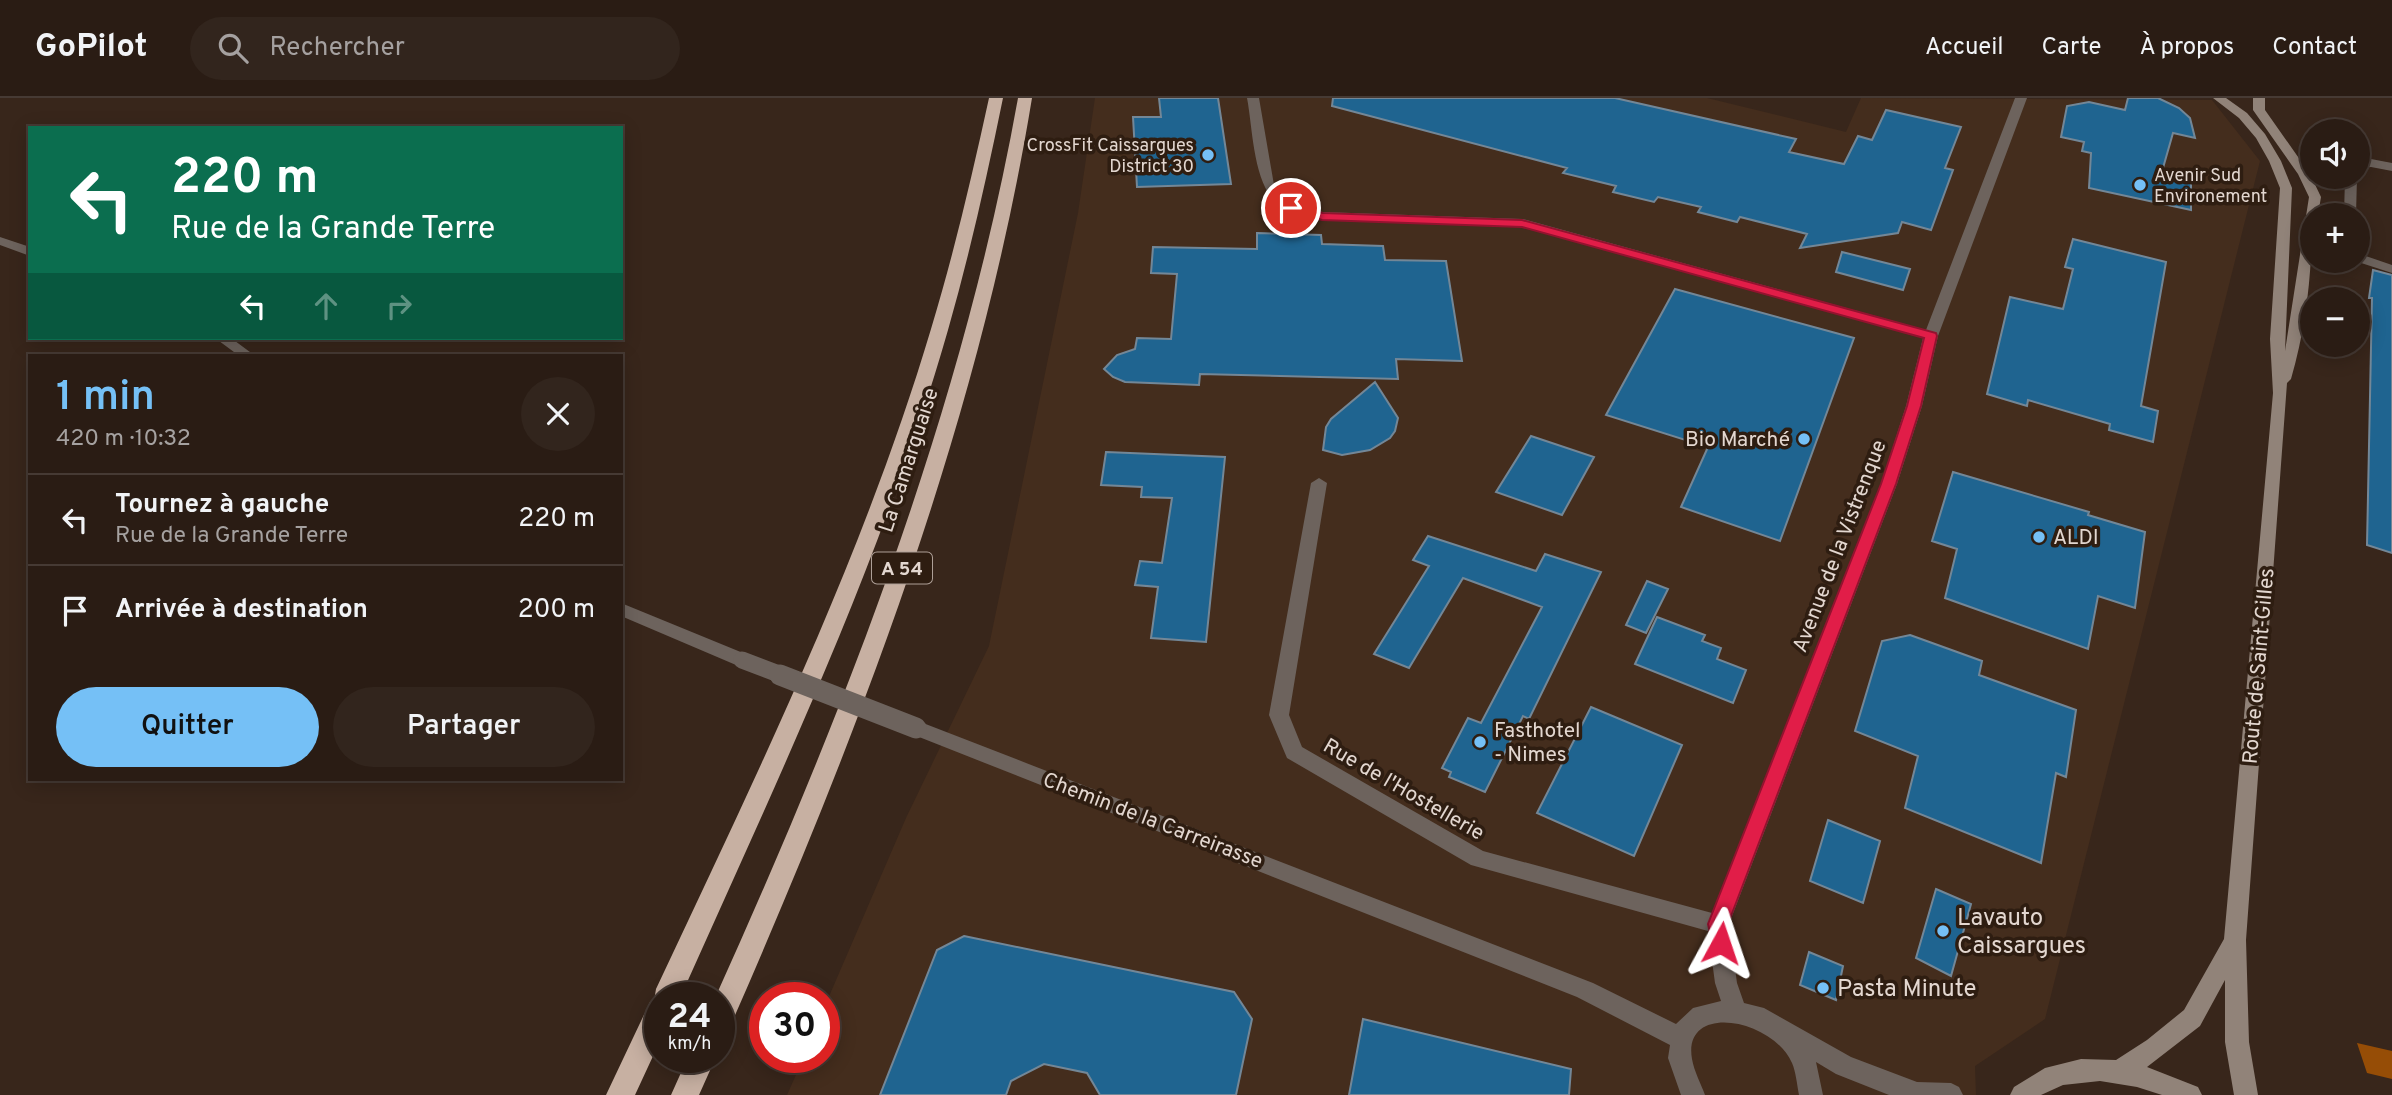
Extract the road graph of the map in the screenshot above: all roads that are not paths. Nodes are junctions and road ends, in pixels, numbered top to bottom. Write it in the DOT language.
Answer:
graph roads {
  1 [pos="996,98"];
  2 [pos="1026,98"];
  3 [pos="1253,98"];
  4 [pos="2021,98"];
  5 [pos="2219,98"];
  6 [pos="2259,98"];
  7 [pos="2370,163"];
  8 [pos="2392,167"];
  9 [pos="2314,203"];
  10 [pos="0,241"];
  11 [pos="28,251"];
  12 [pos="2370,261"];
  13 [pos="2392,269"];
  14 [pos="2304,273"];
  15 [pos="1931,336"];
  16 [pos="225,340"];
  17 [pos="246,354"];
  18 [pos="2280,393"];
  19 [pos="1319,483"];
  20 [pos="623,610"];
  21 [pos="1718,924"];
  22 [pos="2235,940"];
  23 [pos="673,982"];
  24 [pos="735,983"];
  25 [pos="1735,1010"];
  26 [pos="1775,1026"];
  27 [pos="1681,1040"];
  28 [pos="644,1045"];
  29 [pos="2119,1072"];
  30 [pos="695,1073"];
  31 [pos="620,1095"];
  32 [pos="685,1095"];
  33 [pos="1693,1095"];
  34 [pos="1811,1095"];
  35 [pos="1951,1095"];
  36 [pos="2022,1095"];
  37 [pos="2190,1095"];
  38 [pos="2246,1095"];
  1 -- 23 [label="highway, La Camarguaise / A 54"];
  2 -- 24 [label="highway, La Camarguaise / A 54"];
  3 -- 15 [label="street"];
  4 -- 15 [label="street, Avenue de la Vistrenque"];
  5 -- 18 [label="main road, Route de Saint-Gilles"];
  6 -- 9 [label="main road, Route de Saint-Gilles"];
  7 -- 8 [label="street"];
  10 -- 11 [label="street"];
  12 -- 13 [label="street"];
  14 -- 18 [label="main road, Route de Saint-Gilles"];
  15 -- 21 [label="street, Avenue de la Vistrenque"];
  16 -- 17 [label="street"];
  18 -- 22 [label="main road, Route de Saint-Gilles"];
  19 -- 21 [label="street, Rue de l'Hostellerie"];
  20 -- 27 [label="street, Chemin de la Carreirasse, bridge"];
  21 -- 25 [label="street, Avenue de la Vistrenque"];
  22 -- 29 [label="main road, Route de Saint-Gilles"];
  22 -- 38 [label="main road, Route de Saint-Gilles"];
  25 -- 26 [label="street"];
  25 -- 27 [label="street"];
  26 -- 34 [label="street"];
  26 -- 35 [label="street"];
  27 -- 33 [label="street"];
  28 -- 31 [label="highway"];
  29 -- 36 [label="main road"];
  29 -- 37 [label="main road"];
  30 -- 32 [label="highway"];
}
